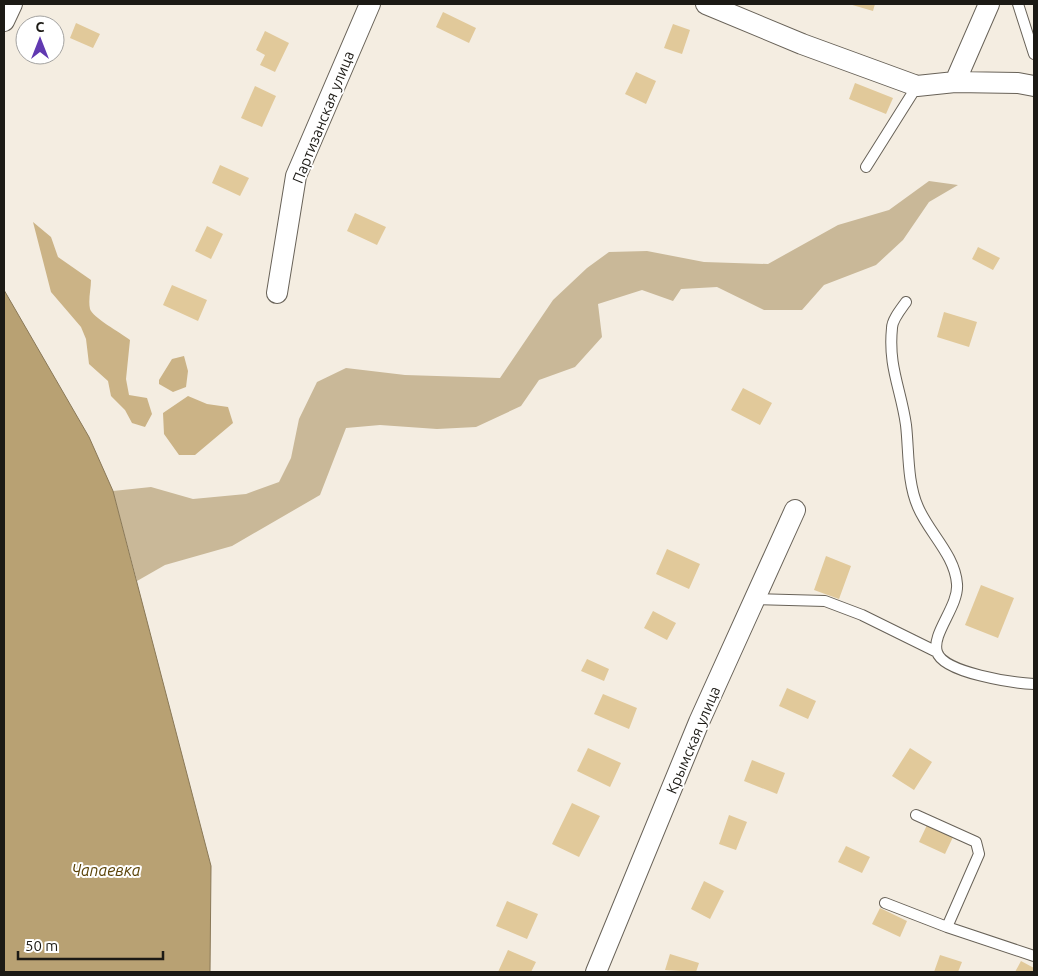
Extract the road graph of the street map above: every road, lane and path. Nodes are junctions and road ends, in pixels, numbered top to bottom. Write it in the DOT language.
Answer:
graph roads {
  1 [pos="12,4"];
  2 [pos="370,4"];
  3 [pos="706,4"];
  4 [pos="989,4"];
  5 [pos="1018,4"];
  6 [pos="4,21"];
  7 [pos="1034,54"];
  8 [pos="955,82"];
  9 [pos="917,86"];
  10 [pos="1034,86"];
  11 [pos="866,167"];
  12 [pos="277,293"];
  13 [pos="906,302"];
  14 [pos="795,510"];
  15 [pos="755,599"];
  16 [pos="937,652"];
  17 [pos="1034,684"];
  18 [pos="916,815"];
  19 [pos="885,903"];
  20 [pos="947,927"];
  21 [pos="1034,956"];
  22 [pos="596,972"];
  1 -- 6 [label="street"];
  2 -- 12 [label="street, Партизанская улица"];
  3 -- 9 [label="street"];
  4 -- 8 [label="street"];
  5 -- 7 [label="lane"];
  8 -- 9 [label="street"];
  8 -- 10 [label="street"];
  9 -- 11 [label="lane"];
  13 -- 16 [label="lane"];
  14 -- 15 [label="street, Крымская улица"];
  15 -- 16 [label="lane"];
  15 -- 22 [label="street, Крымская улица"];
  16 -- 17 [label="lane"];
  18 -- 20 [label="lane"];
  19 -- 20 [label="lane"];
  20 -- 21 [label="lane"];
}
